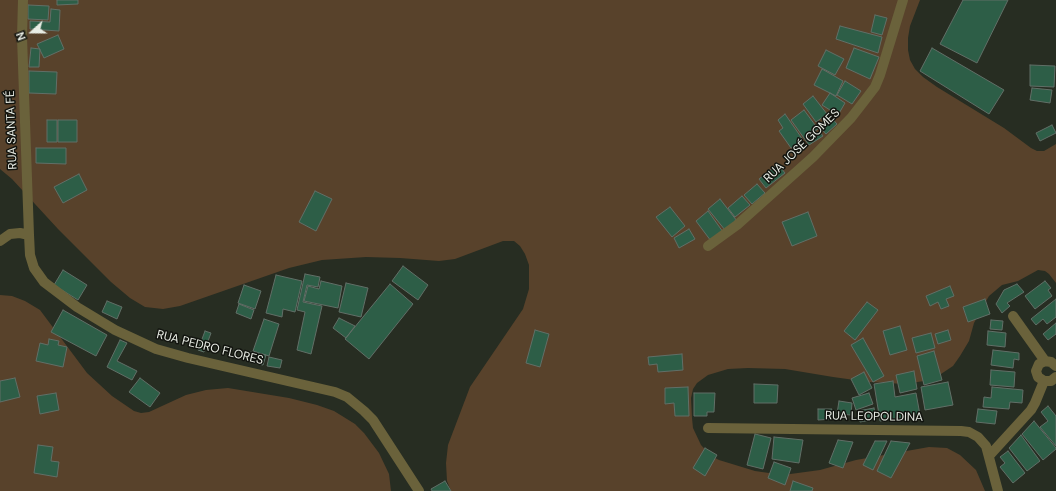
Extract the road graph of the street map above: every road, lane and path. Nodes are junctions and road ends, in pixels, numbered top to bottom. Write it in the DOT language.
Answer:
graph roads {
  1 [pos="23,0"];
  2 [pos="903,0"];
  3 [pos="29,235"];
  4 [pos="0,241"];
  5 [pos="708,246"];
  6 [pos="1013,316"];
  7 [pos="1044,360"];
  8 [pos="1056,366"];
  9 [pos="1056,377"];
  10 [pos="1044,381"];
  11 [pos="708,428"];
  12 [pos="989,456"];
  13 [pos="419,491"];
  14 [pos="998,491"];
  1 -- 3 [label="street, RUA SANTA FÉ"];
  2 -- 5 [label="street, RUA JOSÉ GOMES"];
  3 -- 4 [label="street"];
  3 -- 13 [label="street, RUA PEDRO FLORES"];
  6 -- 7 [label="street"];
  7 -- 8 [label="street"];
  7 -- 10 [label="street"];
  9 -- 10 [label="street"];
  10 -- 12 [label="street"];
  11 -- 12 [label="street, RUA LEOPOLDINA"];
  12 -- 14 [label="street, RUA LEOPOLDINA"];
}
